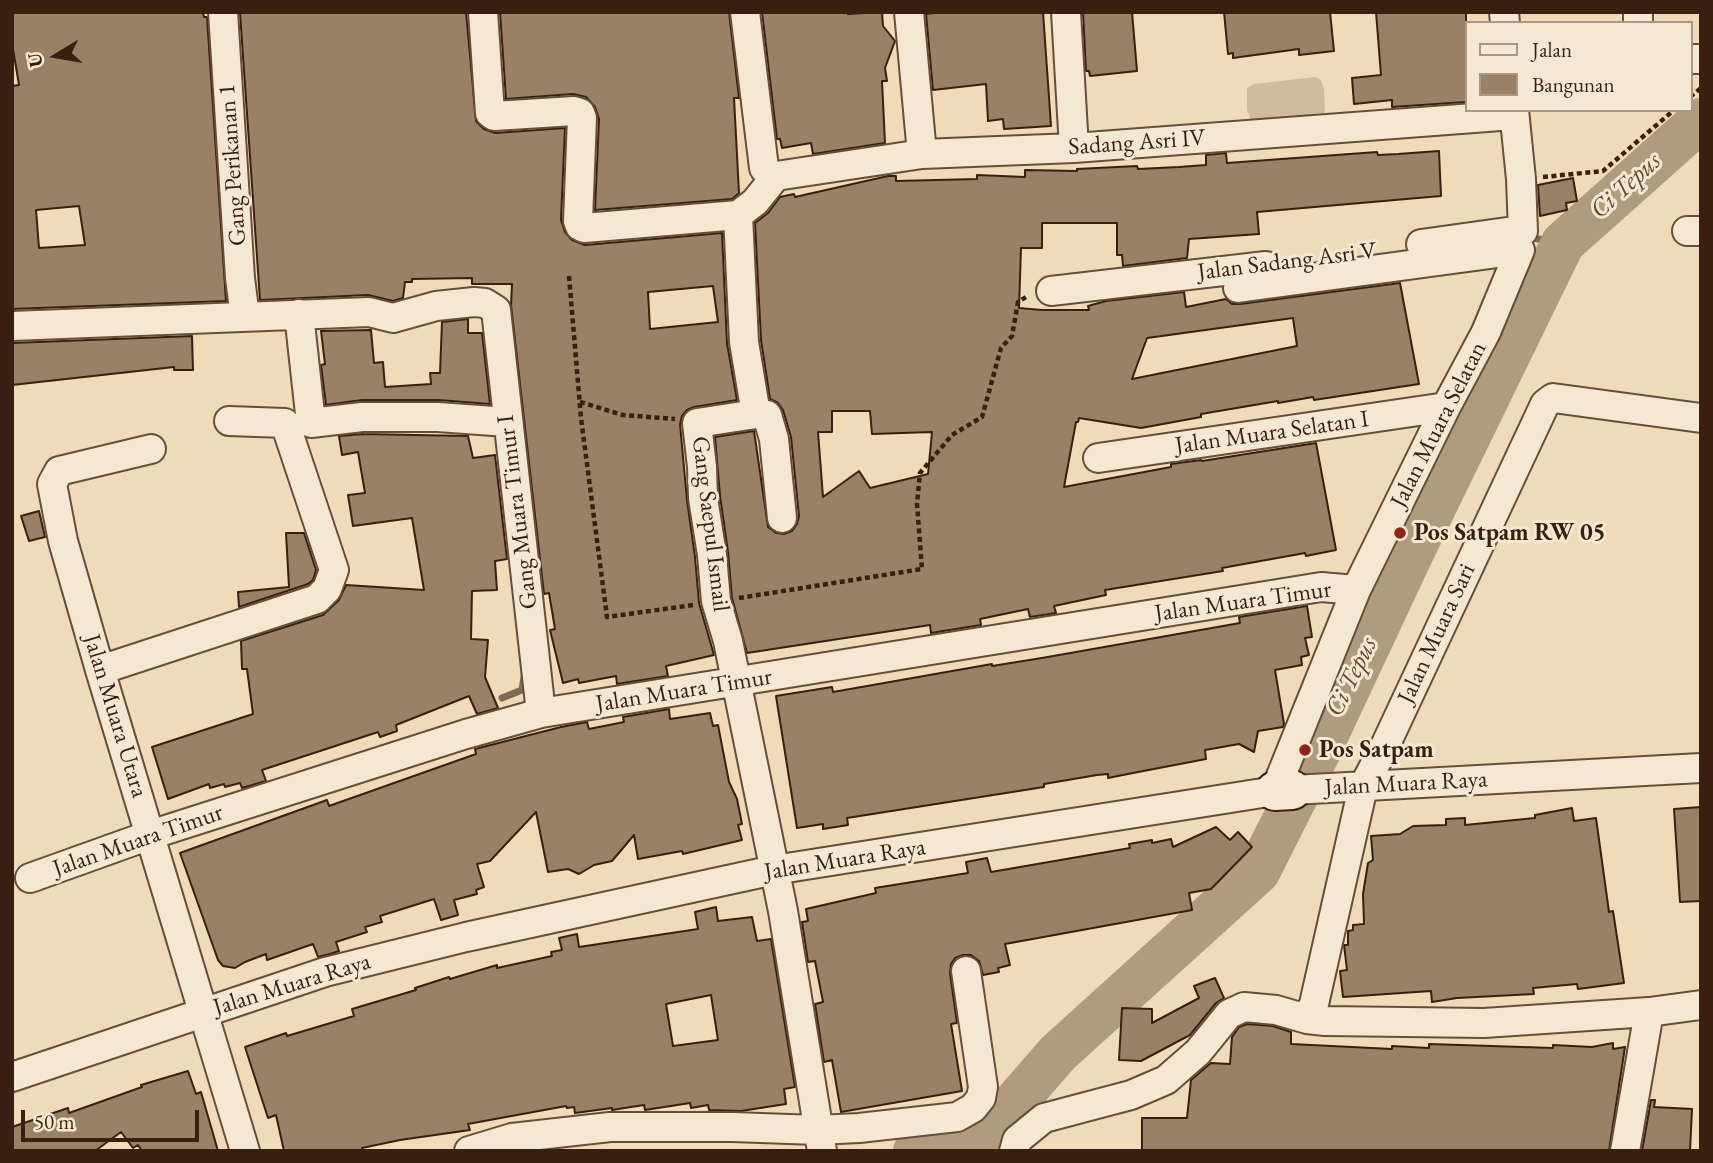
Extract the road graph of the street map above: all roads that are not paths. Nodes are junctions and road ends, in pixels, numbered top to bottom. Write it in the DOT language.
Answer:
graph roads {
  1 [pos="223,12"];
  2 [pos="483,12"];
  3 [pos="745,12"];
  4 [pos="909,12"];
  5 [pos="1066,12"];
  6 [pos="1514,113"];
  7 [pos="1074,148"];
  8 [pos="922,154"];
  9 [pos="771,178"];
  10 [pos="738,215"];
  11 [pos="1516,236"];
  12 [pos="1238,288"];
  13 [pos="1051,291"];
  14 [pos="299,314"];
  15 [pos="245,317"];
  16 [pos="12,326"];
  17 [pos="1446,407"];
  18 [pos="756,414"];
  19 [pos="1701,418"];
  20 [pos="229,421"];
  21 [pos="507,422"];
  22 [pos="151,449"];
  23 [pos="1098,458"];
  24 [pos="782,518"];
  25 [pos="1356,590"];
  26 [pos="100,670"];
  27 [pos="735,683"];
  28 [pos="541,713"];
  29 [pos="1701,768"];
  30 [pos="1363,786"];
  31 [pos="1283,791"];
  32 [pos="150,835"];
  33 [pos="774,870"];
  34 [pos="30,878"];
  35 [pos="965,971"];
  36 [pos="1701,1005"];
  37 [pos="1310,1011"];
  38 [pos="203,1012"];
  39 [pos="1649,1012"];
  40 [pos="12,1077"];
  41 [pos="820,1143"];
  42 [pos="245,1151"];
  43 [pos="469,1151"];
  44 [pos="1014,1151"];
  45 [pos="1625,1151"];
  1 -- 15 [label="street, Gang Perikanan 1"];
  2 -- 10 [label="street"];
  3 -- 9 [label="street"];
  4 -- 8 [label="street"];
  5 -- 7 [label="street"];
  6 -- 7 [label="street, Sadang Asri IV"];
  6 -- 11 [label="street"];
  7 -- 8 [label="street, Sadang Asri IV"];
  8 -- 9 [label="street, Sadang Asri IV"];
  9 -- 10 [label="street"];
  10 -- 18 [label="street"];
  11 -- 12 [label="street"];
  11 -- 13 [label="street, Jalan Sadang Asri V"];
  11 -- 17 [label="street, Jalan Muara Selatan"];
  14 -- 15 [label="street"];
  14 -- 21 [label="street"];
  14 -- 21 [label="street, Gang Muara Timur I"];
  15 -- 16 [label="street"];
  17 -- 23 [label="street, Jalan Muara Selatan I"];
  17 -- 25 [label="street, Jalan Muara Selatan"];
  18 -- 24 [label="street"];
  18 -- 27 [label="street, Gang Saepul Ismail"];
  19 -- 30 [label="street, Jalan Muara Sari"];
  20 -- 26 [label="street"];
  21 -- 28 [label="street, Gang Muara Timur I"];
  22 -- 26 [label="street, Jalan Muara Utara"];
  25 -- 27 [label="street, Jalan Muara Timur"];
  25 -- 31 [label="street, Jalan Muara Selatan"];
  26 -- 32 [label="street, Jalan Muara Utara"];
  27 -- 28 [label="street, Jalan Muara Timur"];
  27 -- 33 [label="street, Gang Saepul Ismail"];
  28 -- 32 [label="street, Jalan Muara Timur"];
  29 -- 30 [label="street, Jalan Muara Raya"];
  30 -- 31 [label="street, Jalan Muara Raya"];
  30 -- 37 [label="street, Jalan Muara Sari"];
  31 -- 33 [label="street, Jalan Muara Raya"];
  32 -- 34 [label="street, Jalan Muara Timur"];
  32 -- 38 [label="street, Jalan Muara Utara"];
  33 -- 38 [label="street, Jalan Muara Raya"];
  33 -- 41 [label="street, Gang Saepul Ismail"];
  35 -- 41 [label="street"];
  36 -- 39 [label="street"];
  37 -- 39 [label="street"];
  37 -- 44 [label="street"];
  38 -- 40 [label="street, Jalan Muara Raya"];
  38 -- 42 [label="street, Jalan Muara Utara"];
  39 -- 45 [label="street"];
  41 -- 43 [label="street"];
}
